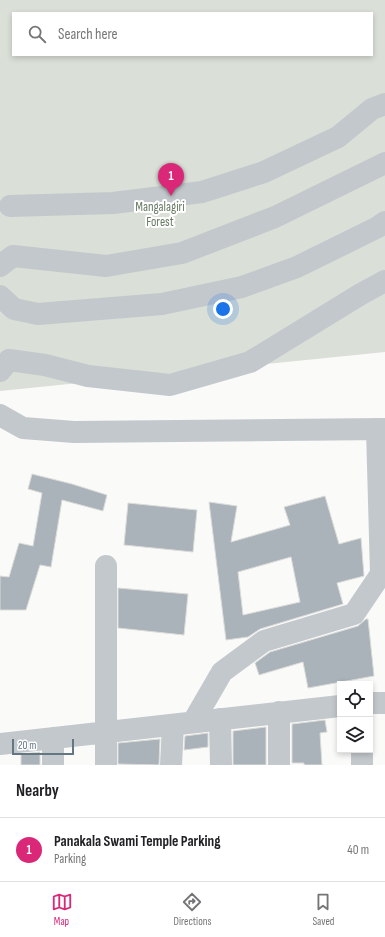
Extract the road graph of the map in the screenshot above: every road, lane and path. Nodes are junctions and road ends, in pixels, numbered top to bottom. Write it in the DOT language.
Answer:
graph roads {
  1 [pos="385,104"];
  2 [pos="385,163"];
  3 [pos="10,206"];
  4 [pos="385,222"];
  5 [pos="0,266"];
  6 [pos="385,281"];
  7 [pos="0,296"];
  8 [pos="0,371"];
  9 [pos="0,415"];
  10 [pos="381,429"];
  11 [pos="106,566"];
  12 [pos="385,702"];
  13 [pos="373,703"];
  14 [pos="337,706"];
  15 [pos="279,712"];
  16 [pos="220,719"];
  17 [pos="183,724"];
  18 [pos="106,732"];
  19 [pos="53,738"];
  20 [pos="0,744"];
  21 [pos="362,753"];
  22 [pos="53,765"];
  23 [pos="106,765"];
  24 [pos="171,765"];
  25 [pos="222,765"];
  26 [pos="279,765"];
  27 [pos="362,765"];
  1 -- 3 [label="street"];
  2 -- 5 [label="street"];
  4 -- 7 [label="street"];
  6 -- 8 [label="street"];
  9 -- 10 [label="street"];
  10 -- 17 [label="street"];
  11 -- 18 [label="street"];
  12 -- 13 [label="street"];
  14 -- 15 [label="street"];
  15 -- 16 [label="street"];
  15 -- 26 [label="street"];
  16 -- 17 [label="street"];
  16 -- 25 [label="street"];
  17 -- 18 [label="street"];
  17 -- 24 [label="street"];
  18 -- 19 [label="street"];
  18 -- 23 [label="street"];
  19 -- 20 [label="street"];
  19 -- 22 [label="street"];
  21 -- 27 [label="street"];
}
